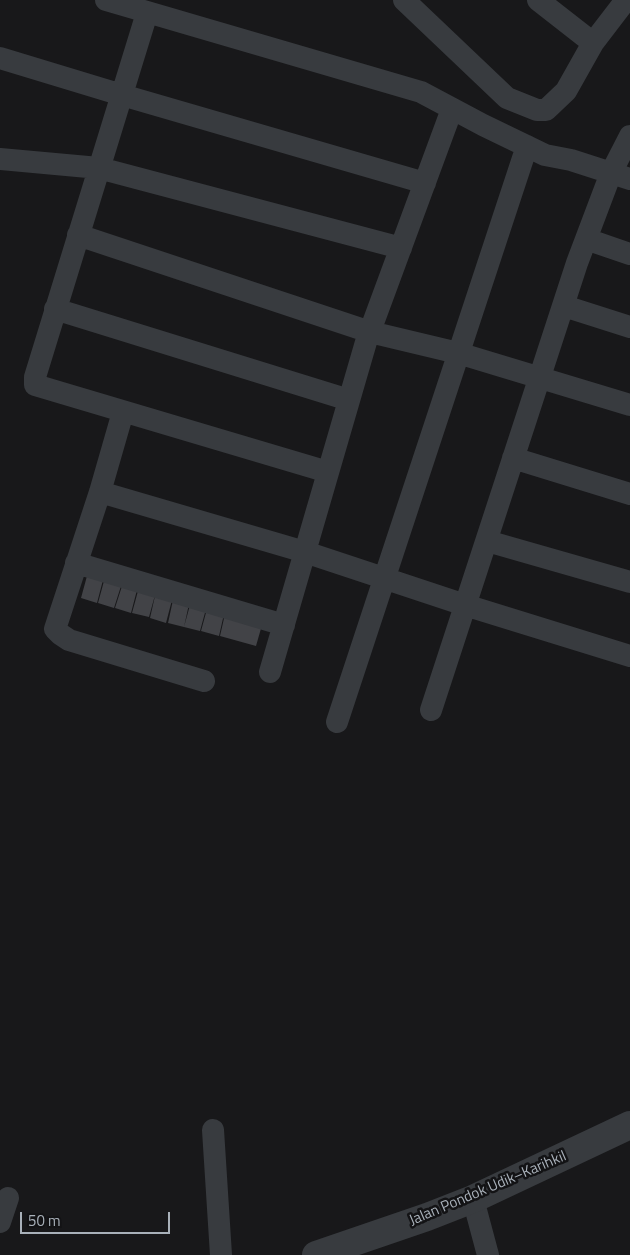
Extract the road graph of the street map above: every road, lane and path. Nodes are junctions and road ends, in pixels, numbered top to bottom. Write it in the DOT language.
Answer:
graph roads {
  1 [pos="106,0"];
  2 [pos="538,0"];
  3 [pos="407,1"];
  4 [pos="625,7"];
  5 [pos="147,13"];
  6 [pos="593,43"];
  7 [pos="0,58"];
  8 [pos="122,95"];
  9 [pos="452,109"];
  10 [pos="630,136"];
  11 [pos="527,146"];
  12 [pos="0,159"];
  13 [pos="99,168"];
  14 [pos="620,176"];
  15 [pos="425,183"];
  16 [pos="78,235"];
  17 [pos="586,239"];
  18 [pos="401,248"];
  19 [pos="630,254"];
  20 [pos="564,306"];
  21 [pos="56,309"];
  22 [pos="630,327"];
  23 [pos="370,332"];
  24 [pos="458,353"];
  25 [pos="540,377"];
  26 [pos="349,400"];
  27 [pos="630,405"];
  28 [pos="123,412"];
  29 [pos="513,458"];
  30 [pos="328,472"];
  31 [pos="100,492"];
  32 [pos="630,494"];
  33 [pos="487,541"];
  34 [pos="305,552"];
  35 [pos="76,563"];
  36 [pos="384,577"];
  37 [pos="630,582"];
  38 [pos="465,605"];
  39 [pos="284,625"];
  40 [pos="630,656"];
  41 [pos="270,672"];
  42 [pos="204,681"];
  43 [pos="432,710"];
  44 [pos="336,722"];
  45 [pos="630,1125"];
  46 [pos="213,1130"];
  47 [pos="8,1198"];
  48 [pos="473,1198"];
  49 [pos="0,1222"];
  50 [pos="220,1255"];
  51 [pos="316,1255"];
  52 [pos="488,1255"];
  1 -- 5 [label="street"];
  2 -- 6 [label="street"];
  3 -- 6 [label="street"];
  4 -- 6 [label="street"];
  5 -- 8 [label="street"];
  5 -- 9 [label="street"];
  7 -- 8 [label="street"];
  8 -- 13 [label="street"];
  8 -- 15 [label="street"];
  9 -- 11 [label="street"];
  9 -- 15 [label="street"];
  10 -- 14 [label="street"];
  11 -- 14 [label="street"];
  11 -- 24 [label="street"];
  12 -- 13 [label="street"];
  13 -- 16 [label="street"];
  13 -- 18 [label="street"];
  14 -- 17 [label="street"];
  15 -- 18 [label="street"];
  16 -- 21 [label="street"];
  16 -- 23 [label="street"];
  17 -- 19 [label="street"];
  17 -- 20 [label="street"];
  18 -- 23 [label="street"];
  20 -- 22 [label="street"];
  20 -- 25 [label="street"];
  21 -- 26 [label="street"];
  21 -- 28 [label="street"];
  23 -- 24 [label="street"];
  23 -- 26 [label="street"];
  24 -- 25 [label="street"];
  24 -- 36 [label="street"];
  25 -- 27 [label="street"];
  25 -- 29 [label="street"];
  26 -- 30 [label="street"];
  28 -- 30 [label="street"];
  28 -- 31 [label="street"];
  29 -- 32 [label="street"];
  29 -- 33 [label="street"];
  30 -- 34 [label="street"];
  31 -- 34 [label="street"];
  31 -- 35 [label="street"];
  33 -- 37 [label="street"];
  33 -- 38 [label="street"];
  34 -- 36 [label="street"];
  34 -- 39 [label="street"];
  35 -- 39 [label="street"];
  35 -- 42 [label="street"];
  36 -- 38 [label="street"];
  36 -- 44 [label="street"];
  38 -- 40 [label="street"];
  38 -- 43 [label="street"];
  39 -- 41 [label="street"];
  45 -- 48 [label="street, Jalan Pondok Udik–Karihkil"];
  46 -- 50 [label="street"];
  47 -- 49 [label="street"];
  48 -- 51 [label="street, Jalan Pondok Udik–Karihkil"];
  48 -- 52 [label="street"];
}
